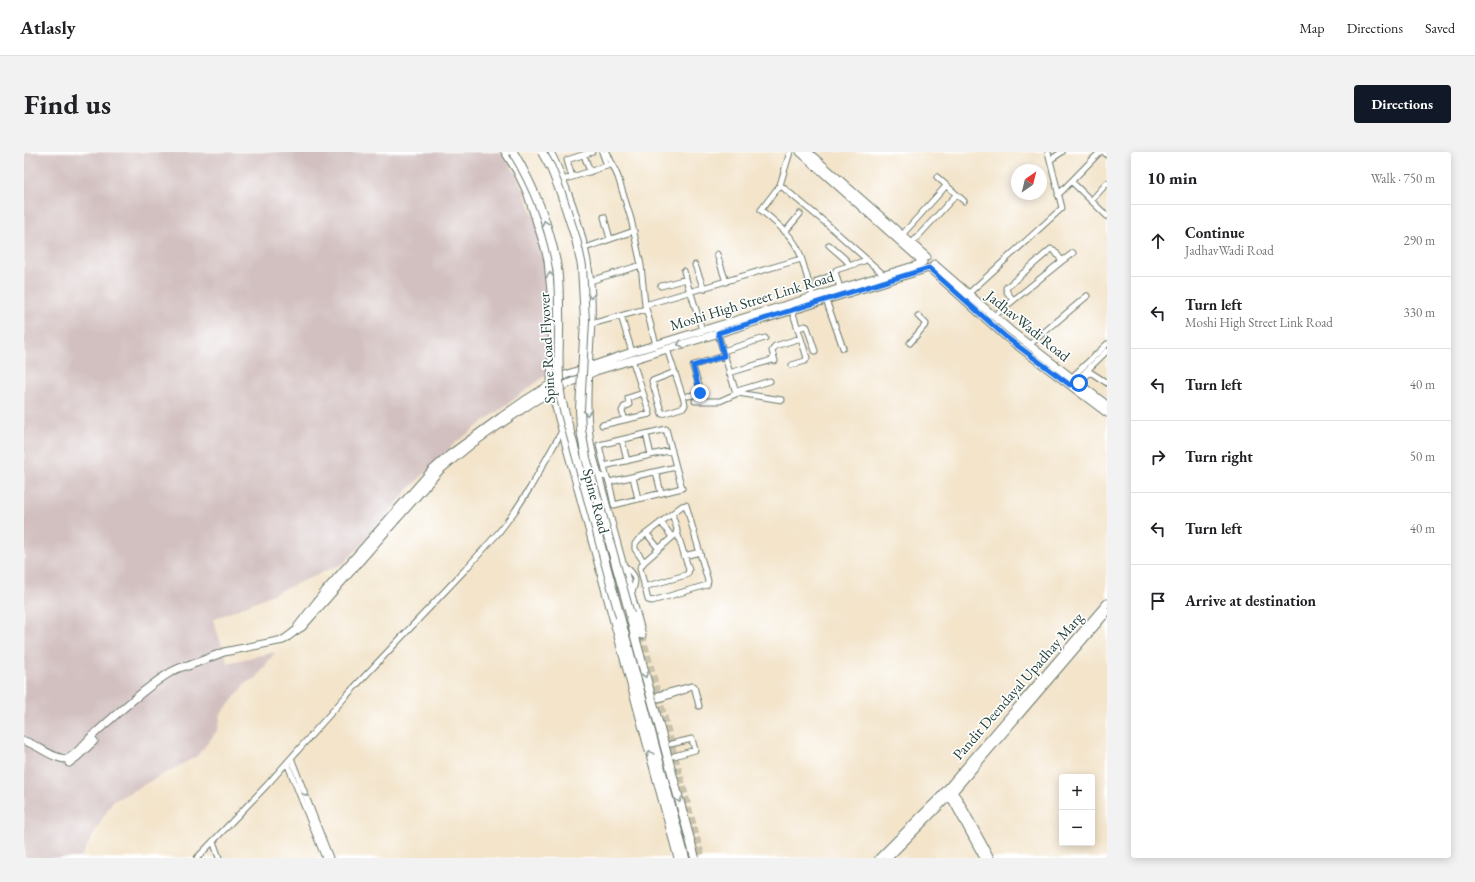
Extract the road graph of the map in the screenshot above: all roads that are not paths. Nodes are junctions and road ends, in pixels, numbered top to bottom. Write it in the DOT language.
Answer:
graph roads {
  1 [pos="505,152"];
  2 [pos="513,152"];
  3 [pos="542,152"];
  4 [pos="550,152"];
  5 [pos="592,152"];
  6 [pos="602,152"];
  7 [pos="607,152"];
  8 [pos="790,152"];
  9 [pos="1048,152"];
  10 [pos="1062,152"];
  11 [pos="1100,152"];
  12 [pos="1104,152"];
  13 [pos="806,153"];
  14 [pos="584,154"];
  15 [pos="1107,155"];
  16 [pos="1050,160"];
  17 [pos="613,164"];
  18 [pos="607,166"];
  19 [pos="590,172"];
  20 [pos="572,177"];
  21 [pos="937,178"];
  22 [pos="563,180"];
  23 [pos="1072,182"];
  24 [pos="1107,184"];
  25 [pos="780,185"];
  26 [pos="946,186"];
  27 [pos="956,195"];
  28 [pos="1058,195"];
  29 [pos="1091,201"];
  30 [pos="964,202"];
  31 [pos="800,214"];
  32 [pos="1107,216"];
  33 [pos="604,217"];
  34 [pos="634,231"];
  35 [pos="785,232"];
  36 [pos="902,235"];
  37 [pos="610,239"];
  38 [pos="912,244"];
  39 [pos="829,245"];
  40 [pos="585,248"];
  41 [pos="1073,253"];
  42 [pos="717,254"];
  43 [pos="801,259"];
  44 [pos="925,260"];
  45 [pos="864,261"];
  46 [pos="1062,261"];
  47 [pos="641,265"];
  48 [pos="695,265"];
  49 [pos="850,265"];
  50 [pos="931,266"];
  51 [pos="684,271"];
  52 [pos="836,274"];
  53 [pos="883,274"];
  54 [pos="686,279"];
  55 [pos="590,281"];
  56 [pos="817,281"];
  57 [pos="726,282"];
  58 [pos="661,286"];
  59 [pos="840,288"];
  60 [pos="704,289"];
  61 [pos="691,293"];
  62 [pos="968,294"];
  63 [pos="813,296"];
  64 [pos="1087,296"];
  65 [pos="823,298"];
  66 [pos="1013,300"];
  67 [pos="646,307"];
  68 [pos="792,310"];
  69 [pos="621,316"];
  70 [pos="918,316"];
  71 [pos="994,316"];
  72 [pos="591,324"];
  73 [pos="798,328"];
  74 [pos="702,330"];
  75 [pos="717,330"];
  76 [pos="765,338"];
  77 [pos="801,338"];
  78 [pos="910,343"];
  79 [pos="656,344"];
  80 [pos="1107,344"];
  81 [pos="1029,345"];
  82 [pos="843,348"];
  83 [pos="667,349"];
  84 [pos="815,351"];
  85 [pos="1107,351"];
  86 [pos="723,353"];
  87 [pos="632,355"];
  88 [pos="792,364"];
  89 [pos="589,370"];
  90 [pos="675,372"];
  91 [pos="729,373"];
  92 [pos="770,381"];
  93 [pos="1073,382"];
  94 [pos="1107,383"];
  95 [pos="552,388"];
  96 [pos="643,393"];
  97 [pos="736,393"];
  98 [pos="688,396"];
  99 [pos="782,400"];
  100 [pos="695,401"];
  101 [pos="1107,405"];
  102 [pos="1107,413"];
  103 [pos="625,420"];
  104 [pos="602,425"];
  105 [pos="562,431"];
  106 [pos="646,434"];
  107 [pos="622,440"];
  108 [pos="672,450"];
  109 [pos="652,455"];
  110 [pos="627,461"];
  111 [pos="604,466"];
  112 [pos="676,467"];
  113 [pos="656,472"];
  114 [pos="606,475"];
  115 [pos="598,477"];
  116 [pos="632,477"];
  117 [pos="609,482"];
  118 [pos="661,493"];
  119 [pos="638,499"];
  120 [pos="672,514"];
  121 [pos="661,522"];
  122 [pos="677,532"];
  123 [pos="646,534"];
  124 [pos="672,537"];
  125 [pos="659,549"];
  126 [pos="700,552"];
  127 [pos="684,556"];
  128 [pos="644,562"];
  129 [pos="623,565"];
  130 [pos="641,576"];
  131 [pos="634,578"];
  132 [pos="644,587"];
  133 [pos="631,594"];
  134 [pos="1107,602"];
  135 [pos="1107,612"];
  136 [pos="638,636"];
  137 [pos="623,640"];
  138 [pos="188,666"];
  139 [pos="689,690"];
  140 [pos="699,706"];
  141 [pos="24,741"];
  142 [pos="671,744"];
  143 [pos="24,746"];
  144 [pos="674,756"];
  145 [pos="292,758"];
  146 [pos="287,763"];
  147 [pos="949,792"];
  148 [pos="213,841"];
  149 [pos="197,858"];
  150 [pos="219,858"];
  151 [pos="325,858"];
  152 [pos="330,858"];
  153 [pos="678,858"];
  154 [pos="685,858"];
  155 [pos="695,858"];
  156 [pos="879,858"];
  157 [pos="888,858"];
  158 [pos="984,858"];
  159 [pos="990,858"];
  95 -- 1 [label="street, Spine Road, one-way"];
  137 -- 2 [label="main road, Spine Road Flyover, one-way, bridge"];
  3 -- 136 [label="main road, Spine Road Flyover, bridge"];
  4 -- 22 [label="street, Spine Road"];
  5 -- 14 [label="street"];
  6 -- 18 [label="street"];
  7 -- 17 [label="street"];
  8 -- 25 [label="street"];
  9 -- 16 [label="street"];
  10 -- 16 [label="street"];
  11 -- 23 [label="street"];
  12 -- 15 [label="street"];
  13 -- 36 [label="street"];
  13 -- 44 [label="street"];
  14 -- 19 [label="street"];
  14 -- 20 [label="street"];
  16 -- 28 [label="street"];
  17 -- 18 [label="street"];
  17 -- 34 [label="street"];
  18 -- 19 [label="street"];
  19 -- 20 [label="street"];
  20 -- 22 [label="street"];
  21 -- 26 [label="street"];
  22 -- 40 [label="street, Spine Road"];
  23 -- 28 [label="street"];
  23 -- 29 [label="street"];
  24 -- 29 [label="street"];
  25 -- 35 [label="street"];
  25 -- 53 [label="street"];
  26 -- 27 [label="street"];
  26 -- 36 [label="street"];
  27 -- 30 [label="street"];
  27 -- 38 [label="street"];
  28 -- 62 [label="street"];
  29 -- 32 [label="street"];
  31 -- 35 [label="street"];
  33 -- 37 [label="street"];
  34 -- 37 [label="street"];
  34 -- 47 [label="street"];
  35 -- 43 [label="street"];
  36 -- 38 [label="street"];
  37 -- 40 [label="street"];
  38 -- 44 [label="street"];
  39 -- 49 [label="street"];
  40 -- 55 [label="street, Spine Road"];
  41 -- 46 [label="street"];
  42 -- 57 [label="street"];
  43 -- 57 [label="street"];
  43 -- 63 [label="street"];
  44 -- 50 [label="street, JadhavWadi Road"];
  44 -- 53 [label="street, Moshi High Street Link Road"];
  45 -- 49 [label="street"];
  46 -- 66 [label="street"];
  46 -- 66 [label="street"];
  47 -- 55 [label="street"];
  47 -- 67 [label="street"];
  48 -- 60 [label="street"];
  49 -- 52 [label="street"];
  50 -- 62 [label="street, JadhavWadi Road"];
  50 -- 65 [label="street, Moshi High Street Link Road"];
  50 -- 93 [label="street, JadhavWadi Road"];
  51 -- 54 [label="street"];
  52 -- 56 [label="street"];
  52 -- 59 [label="street"];
  53 -- 59 [label="street, Moshi High Street Link Road"];
  54 -- 58 [label="street"];
  54 -- 61 [label="street"];
  55 -- 72 [label="street, Spine Road, one-way"];
  57 -- 60 [label="street"];
  59 -- 65 [label="street, Moshi High Street Link Road"];
  60 -- 61 [label="street"];
  61 -- 67 [label="street"];
  61 -- 74 [label="street"];
  62 -- 71 [label="street, JadhavWadi Road"];
  63 -- 65 [label="street, Moshi High Street Link Road"];
  63 -- 75 [label="street, Moshi High Street Link Road"];
  64 -- 81 [label="street"];
  65 -- 68 [label="street, Moshi High Street Link Road"];
  65 -- 82 [label="street"];
  66 -- 71 [label="street"];
  67 -- 69 [label="street"];
  67 -- 79 [label="street"];
  68 -- 73 [label="street"];
  68 -- 75 [label="street, Moshi High Street Link Road"];
  69 -- 72 [label="street"];
  69 -- 87 [label="street"];
  70 -- 78 [label="street"];
  71 -- 81 [label="street, JadhavWadi Road"];
  72 -- 89 [label="street, Spine Road"];
  73 -- 77 [label="street"];
  73 -- 84 [label="street"];
  74 -- 75 [label="street, Moshi High Street Link Road"];
  74 -- 79 [label="street, Moshi High Street Link Road"];
  75 -- 83 [label="street, Moshi High Street Link Road, one-way"];
  75 -- 86 [label="street"];
  76 -- 86 [label="street"];
  77 -- 88 [label="street"];
  77 -- 91 [label="street"];
  79 -- 87 [label="street, Moshi High Street Link Road"];
  80 -- 93 [label="street"];
  81 -- 93 [label="street, JadhavWadi Road"];
  83 -- 87 [label="street, Moshi High Street Link Road"];
  83 -- 90 [label="street"];
  85 -- 93 [label="street"];
  86 -- 91 [label="street"];
  86 -- 98 [label="street"];
  87 -- 89 [label="street, Moshi High Street Link Road"];
  87 -- 96 [label="street"];
  89 -- 95 [label="street, Moshi High Street Link Road"];
  89 -- 115 [label="street, Spine Road, one-way"];
  90 -- 90 [label="street"];
  91 -- 97 [label="street"];
  92 -- 97 [label="street"];
  93 -- 94 [label="street"];
  93 -- 101 [label="street, JadhavWadi Road"];
  93 -- 102 [label="street, JadhavWadi Road"];
  95 -- 105 [label="street, Spine Road"];
  95 -- 138 [label="street, Moshi High Street Link Road"];
  96 -- 103 [label="street"];
  96 -- 103 [label="street"];
  97 -- 99 [label="street"];
  97 -- 100 [label="street"];
  103 -- 104 [label="street"];
  105 -- 137 [label="street, Spine Road"];
  105 -- 145 [label="street"];
  106 -- 107 [label="street"];
  106 -- 108 [label="street"];
  106 -- 109 [label="street"];
  107 -- 110 [label="street"];
  107 -- 111 [label="street"];
  108 -- 109 [label="street"];
  108 -- 112 [label="street"];
  109 -- 110 [label="street"];
  110 -- 111 [label="street"];
  111 -- 114 [label="street"];
  112 -- 113 [label="street"];
  112 -- 118 [label="street"];
  113 -- 116 [label="street"];
  113 -- 118 [label="street"];
  114 -- 115 [label="street"];
  114 -- 117 [label="street"];
  115 -- 129 [label="street, Spine Road"];
  116 -- 117 [label="street"];
  116 -- 119 [label="street"];
  117 -- 119 [label="street"];
  118 -- 119 [label="street"];
  120 -- 121 [label="street"];
  120 -- 122 [label="street"];
  120 -- 126 [label="street"];
  121 -- 123 [label="street"];
  121 -- 124 [label="street"];
  122 -- 124 [label="street"];
  122 -- 127 [label="street"];
  123 -- 125 [label="street"];
  123 -- 128 [label="street"];
  124 -- 125 [label="street"];
  125 -- 128 [label="street"];
  126 -- 127 [label="street"];
  126 -- 132 [label="street"];
  127 -- 132 [label="street"];
  128 -- 130 [label="street"];
  129 -- 131 [label="street"];
  129 -- 133 [label="street, Spine Road"];
  130 -- 131 [label="street"];
  130 -- 132 [label="street"];
  131 -- 133 [label="street"];
  133 -- 136 [label="street, Spine Road"];
  134 -- 147 [label="street, Pandit Deendayal Upadhay Marg"];
  135 -- 147 [label="street, Pandit Deendayal Upadhay Marg"];
  136 -- 155 [label="main road, Spine Road, one-way"];
  153 -- 137 [label="street, Spine Road, one-way"];
  137 -- 154 [label="main road, Spine Road"];
  138 -- 141 [label="street"];
  138 -- 143 [label="street"];
  139 -- 140 [label="street"];
  142 -- 144 [label="street"];
  145 -- 146 [label="street"];
  145 -- 152 [label="street, one-way"];
  146 -- 148 [label="street"];
  146 -- 151 [label="street"];
  147 -- 156 [label="street, Pandit Deendayal Upadhay Marg"];
  147 -- 157 [label="street, Pandit Deendayal Upadhay Marg"];
  147 -- 158 [label="street"];
  147 -- 159 [label="street"];
  148 -- 149 [label="street"];
  148 -- 150 [label="street"];
}
